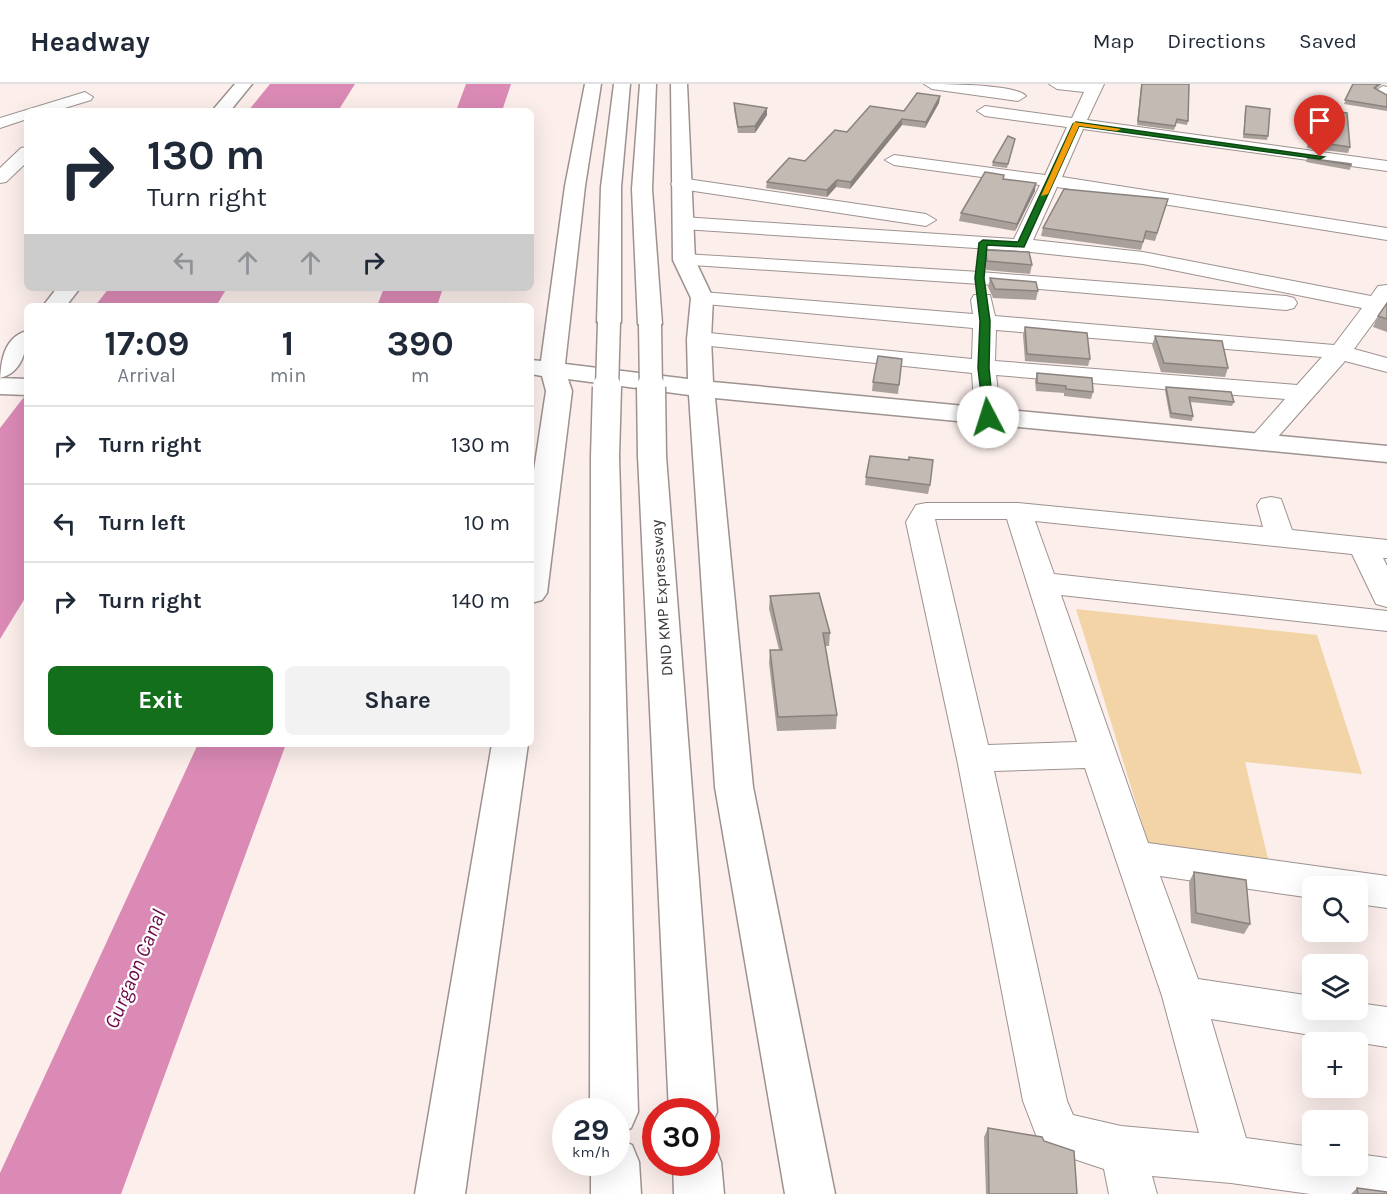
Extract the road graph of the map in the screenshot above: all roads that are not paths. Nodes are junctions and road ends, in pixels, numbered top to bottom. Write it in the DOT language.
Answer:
graph roads {
  1 [pos="99,84"];
  2 [pos="244,84"];
  3 [pos="593,84"];
  4 [pos="622,84"];
  5 [pos="648,84"];
  6 [pos="679,84"];
  7 [pos="932,84"];
  8 [pos="1057,84"];
  9 [pos="1094,96"];
  10 [pos="85,98"];
  11 [pos="1031,98"];
  12 [pos="1064,102"];
  13 [pos="49,108"];
  14 [pos="73,108"];
  15 [pos="224,108"];
  16 [pos="985,111"];
  17 [pos="24,115"];
  18 [pos="0,123"];
  19 [pos="1076,124"];
  20 [pos="1067,144"];
  21 [pos="1091,147"];
  22 [pos="24,155"];
  23 [pos="894,160"];
  24 [pos="1387,166"];
  25 [pos="0,178"];
  26 [pos="1051,181"];
  27 [pos="680,184"];
  28 [pos="683,223"];
  29 [pos="1387,234"];
  30 [pos="1023,240"];
  31 [pos="983,243"];
  32 [pos="684,260"];
  33 [pos="980,278"];
  34 [pos="66,291"];
  35 [pos="702,298"];
  36 [pos="1378,302"];
  37 [pos="56,303"];
  38 [pos="985,321"];
  39 [pos="699,339"];
  40 [pos="24,346"];
  41 [pos="1340,352"];
  42 [pos="1387,365"];
  43 [pos="983,368"];
  44 [pos="11,375"];
  45 [pos="547,376"];
  46 [pos="534,387"];
  47 [pos="1303,393"];
  48 [pos="702,395"];
  49 [pos="988,417"];
  50 [pos="1260,442"];
  51 [pos="1387,454"];
  52 [pos="1387,470"];
  53 [pos="1271,505"];
  54 [pos="1018,511"];
  55 [pos="1280,537"];
  56 [pos="1375,547"];
  57 [pos="534,552"];
  58 [pos="1043,583"];
  59 [pos="1387,597"];
  60 [pos="1387,621"];
  61 [pos="510,747"];
  62 [pos="1098,754"];
  63 [pos="974,759"];
  64 [pos="1135,857"];
  65 [pos="1302,880"];
  66 [pos="1368,889"];
  67 [pos="1387,892"];
  68 [pos="1183,996"];
  69 [pos="1387,1027"];
  70 [pos="614,1098"];
  71 [pos="692,1098"];
  72 [pos="1229,1160"];
  73 [pos="1128,1173"];
  74 [pos="615,1176"];
  75 [pos="698,1176"];
  76 [pos="1387,1182"];
  77 [pos="440,1194"];
  78 [pos="616,1194"];
  79 [pos="699,1194"];
  80 [pos="810,1194"];
  1 -- 10 [label="street"];
  2 -- 15 [label="main road"];
  3 -- 45 [label="main road"];
  4 -- 70 [label="main road, bridge"];
  5 -- 71 [label="main road, DND KMP Expressway, bridge"];
  6 -- 27 [label="main road"];
  7 -- 11 [label="street"];
  8 -- 9 [label="street"];
  9 -- 12 [label="street"];
  9 -- 19 [label="street"];
  10 -- 13 [label="street"];
  10 -- 14 [label="street"];
  16 -- 19 [label="street"];
  17 -- 18 [label="street"];
  19 -- 20 [label="street"];
  19 -- 24 [label="street"];
  20 -- 21 [label="street"];
  20 -- 26 [label="street"];
  22 -- 25 [label="street"];
  23 -- 26 [label="street"];
  26 -- 29 [label="street"];
  26 -- 30 [label="street"];
  27 -- 28 [label="main road"];
  27 -- 30 [label="street"];
  28 -- 31 [label="street"];
  28 -- 32 [label="main road"];
  30 -- 31 [label="street"];
  30 -- 36 [label="street"];
  31 -- 33 [label="street"];
  32 -- 33 [label="street"];
  32 -- 35 [label="main road"];
  33 -- 36 [label="street"];
  33 -- 38 [label="street"];
  34 -- 37 [label="main road"];
  35 -- 38 [label="street"];
  35 -- 39 [label="main road"];
  36 -- 41 [label="street"];
  38 -- 41 [label="street"];
  38 -- 43 [label="street"];
  39 -- 43 [label="street"];
  39 -- 48 [label="main road"];
  40 -- 44 [label="main road"];
  41 -- 42 [label="street"];
  41 -- 47 [label="street"];
  43 -- 47 [label="street"];
  43 -- 49 [label="street"];
  45 -- 46 [label="main road"];
  45 -- 48 [label="main road"];
  45 -- 57 [label="main road"];
  47 -- 50 [label="street"];
  48 -- 49 [label="main road"];
  48 -- 52 [label="main road"];
  48 -- 80 [label="main road"];
  49 -- 50 [label="main road"];
  50 -- 51 [label="main road"];
  53 -- 55 [label="street"];
  54 -- 55 [label="street"];
  54 -- 58 [label="street"];
  54 -- 63 [label="street"];
  55 -- 56 [label="street"];
  56 -- 59 [label="street"];
  58 -- 60 [label="street"];
  58 -- 62 [label="street"];
  61 -- 77 [label="main road"];
  62 -- 63 [label="street"];
  62 -- 64 [label="street"];
  63 -- 73 [label="street"];
  64 -- 65 [label="street"];
  64 -- 68 [label="street"];
  66 -- 67 [label="street"];
  68 -- 69 [label="street"];
  68 -- 72 [label="street"];
  72 -- 73 [label="street"];
  72 -- 76 [label="street"];
  74 -- 78 [label="main road"];
  75 -- 79 [label="main road"];
}
